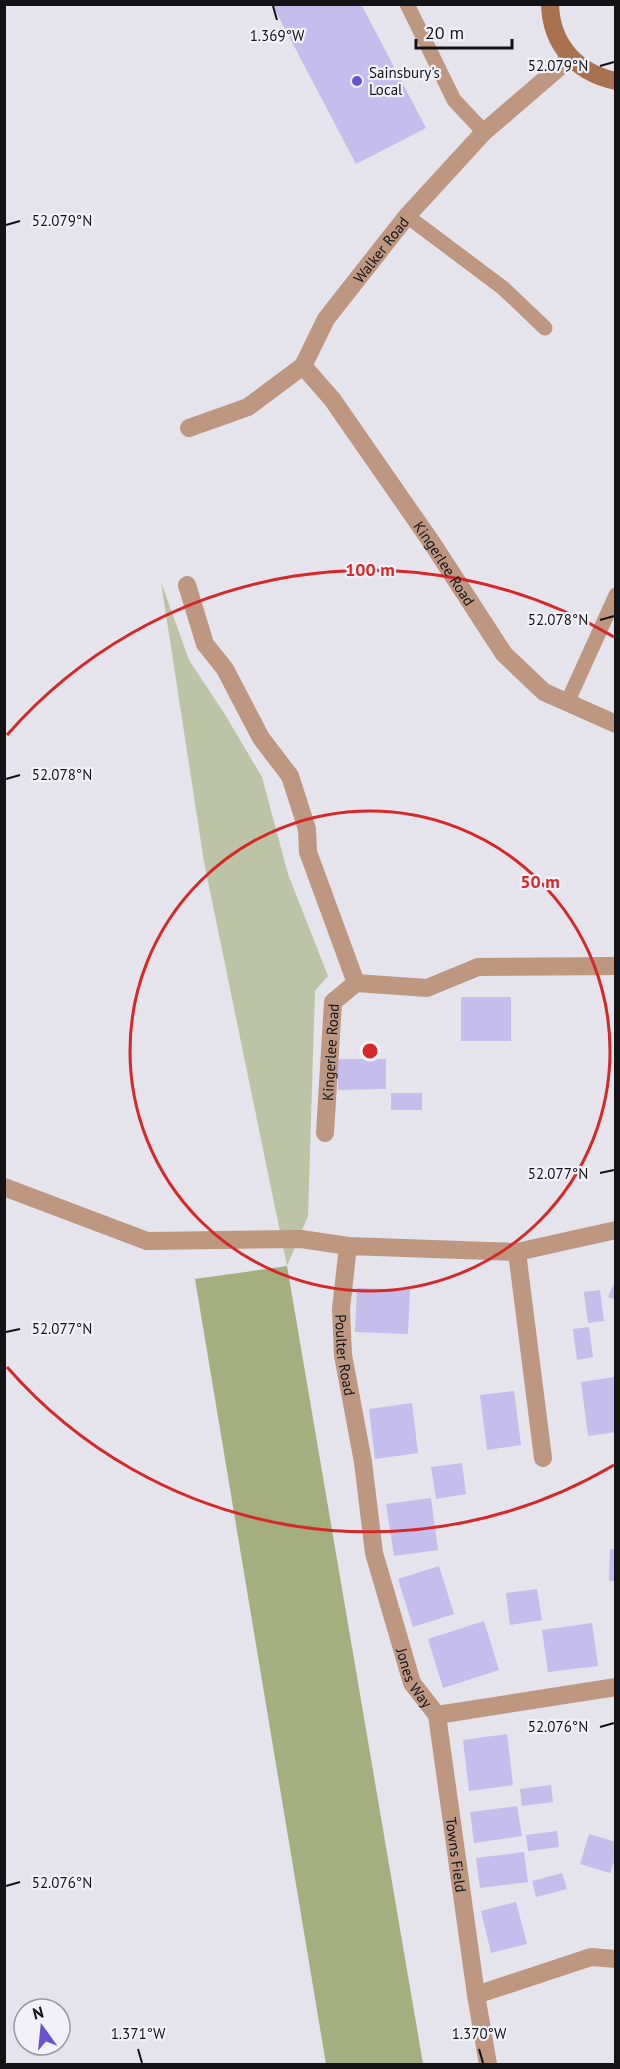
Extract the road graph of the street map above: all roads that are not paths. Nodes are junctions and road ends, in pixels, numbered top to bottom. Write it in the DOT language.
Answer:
graph roads {
  1 [pos="407,4"];
  2 [pos="550,4"];
  3 [pos="570,58"];
  4 [pos="615,81"];
  5 [pos="484,132"];
  6 [pos="407,216"];
  7 [pos="545,328"];
  8 [pos="303,366"];
  9 [pos="189,428"];
  10 [pos="187,585"];
  11 [pos="615,595"];
  12 [pos="567,703"];
  13 [pos="615,724"];
  14 [pos="615,966"];
  15 [pos="356,983"];
  16 [pos="325,1133"];
  17 [pos="4,1187"];
  18 [pos="615,1230"];
  19 [pos="348,1246"];
  20 [pos="517,1252"];
  21 [pos="543,1458"];
  22 [pos="363,1462"];
  23 [pos="615,1687"];
  24 [pos="437,1715"];
  25 [pos="615,1959"];
  26 [pos="476,1995"];
  27 [pos="488,2064"];
  1 -- 5 [label="lane"];
  2 -- 3 [label="main road"];
  3 -- 4 [label="main road"];
  3 -- 5 [label="street, Walker Road"];
  5 -- 6 [label="street, Walker Road"];
  6 -- 7 [label="lane"];
  6 -- 8 [label="street, Walker Road"];
  8 -- 9 [label="street, Walker Road"];
  8 -- 12 [label="street, Kingerlee Road"];
  10 -- 15 [label="street"];
  11 -- 12 [label="lane"];
  12 -- 13 [label="street, Kingerlee Road"];
  14 -- 15 [label="street"];
  15 -- 16 [label="street, Kingerlee Road"];
  17 -- 19 [label="street"];
  18 -- 20 [label="street"];
  19 -- 20 [label="street"];
  19 -- 22 [label="street, Poulter Road"];
  20 -- 21 [label="street"];
  22 -- 24 [label="street, Jones Way"];
  23 -- 24 [label="street, Jones Way"];
  24 -- 26 [label="street, Towns Field"];
  25 -- 26 [label="street"];
  26 -- 27 [label="street, Towns Field"];
}
